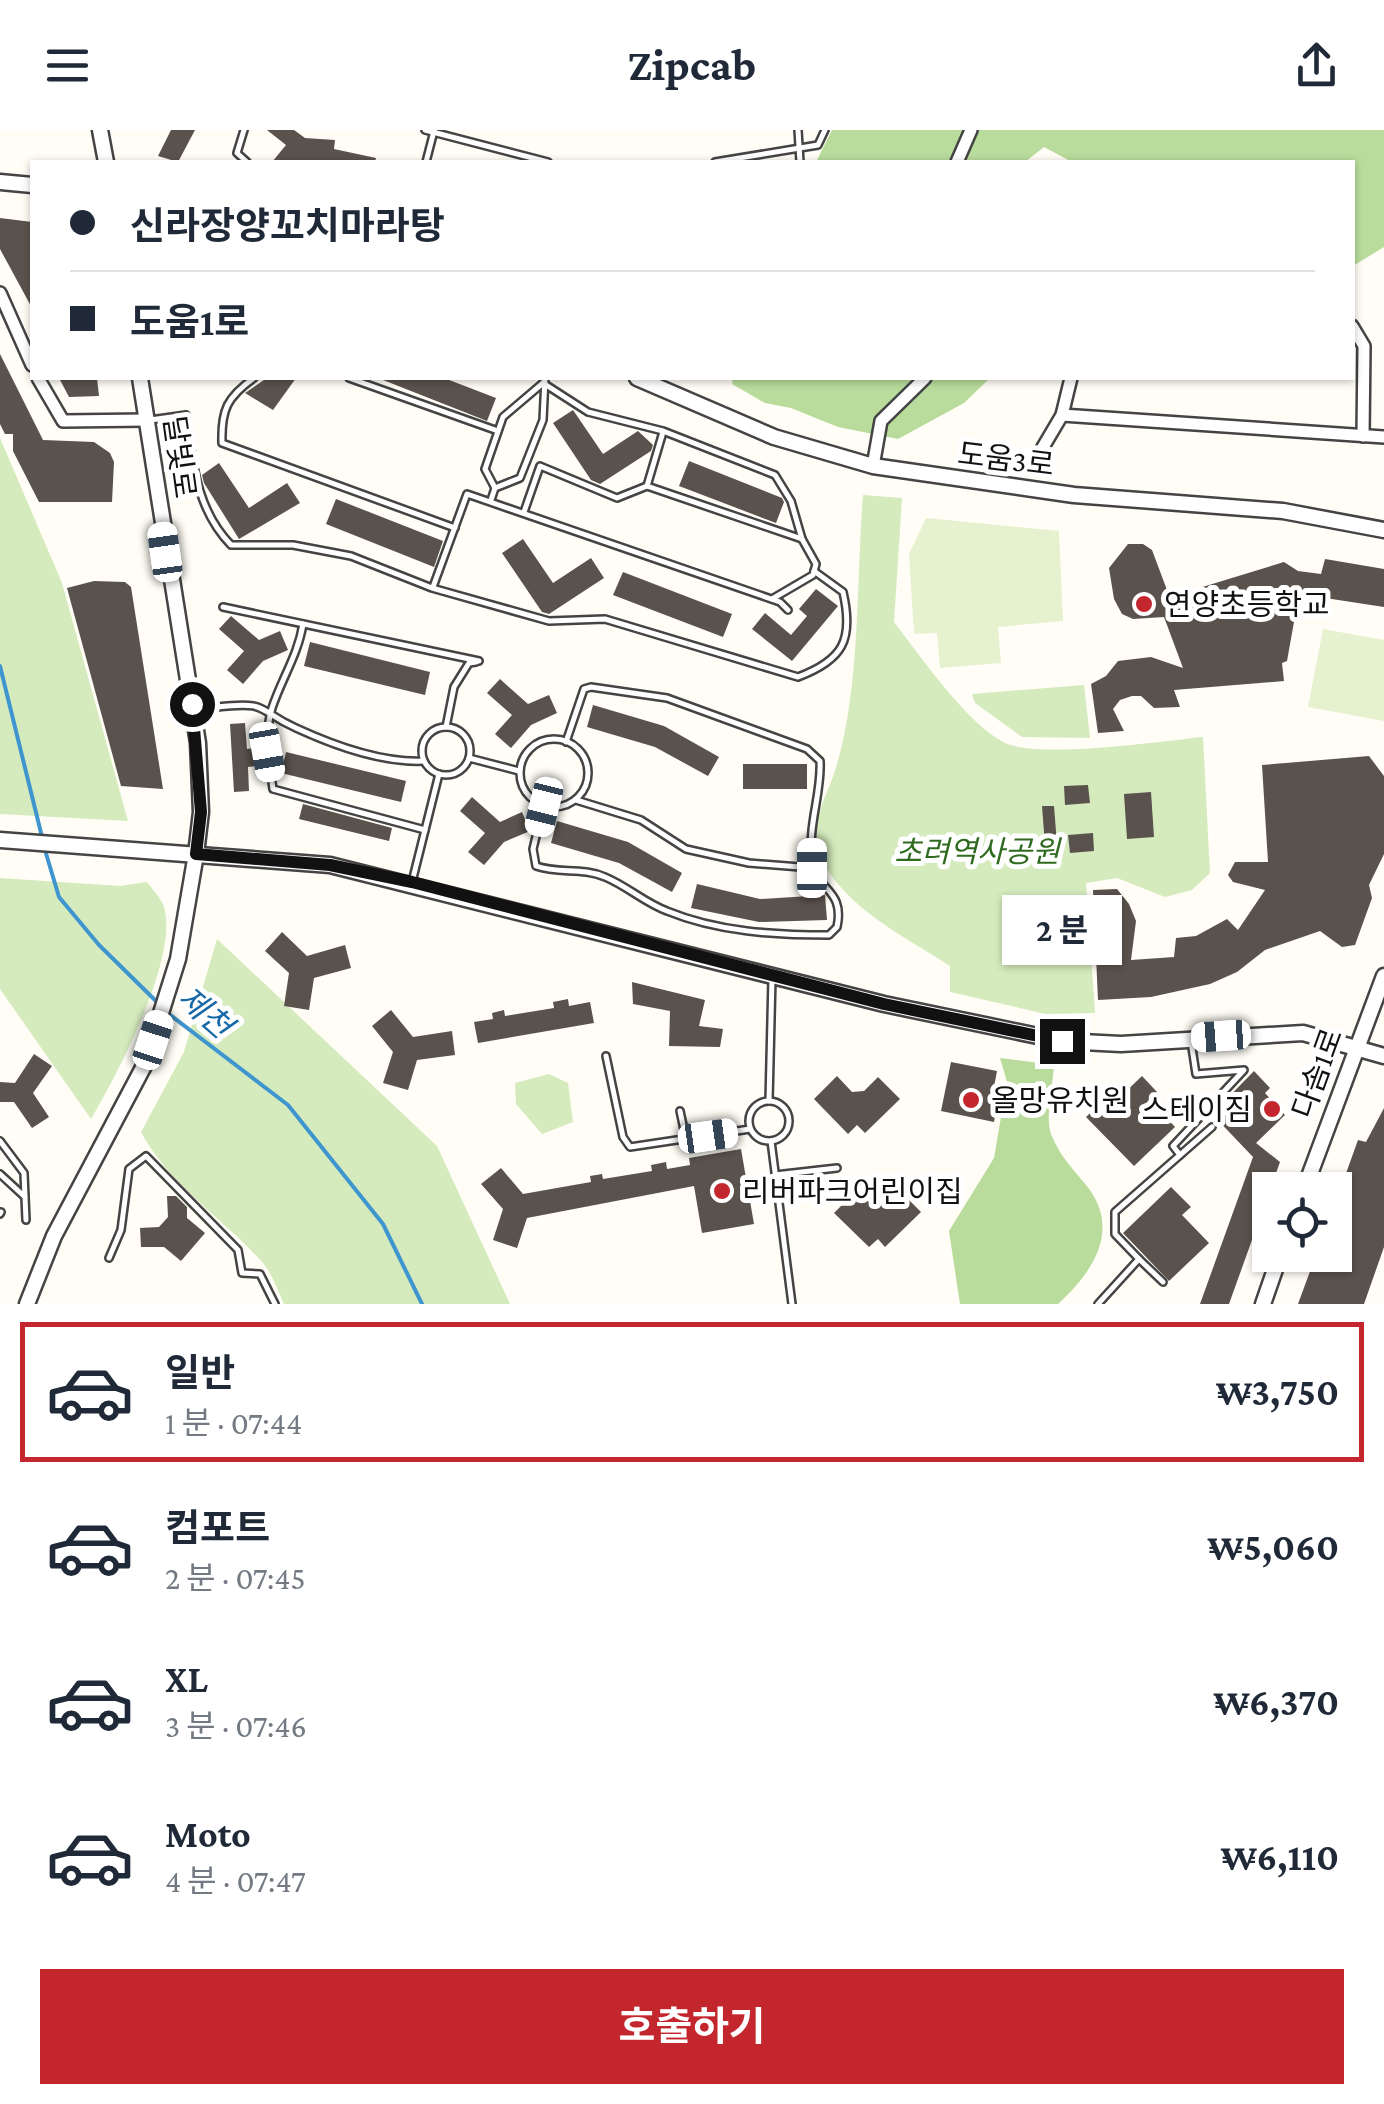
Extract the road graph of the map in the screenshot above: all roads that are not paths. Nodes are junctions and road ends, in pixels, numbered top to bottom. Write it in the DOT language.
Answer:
graph roads {
  1 [pos="100,130"];
  2 [pos="244,130"];
  3 [pos="798,130"];
  4 [pos="825,130"];
  5 [pos="971,130"];
  6 [pos="431,131"];
  7 [pos="802,148"];
  8 [pos="106,160"];
  9 [pos="245,160"];
  10 [pos="426,160"];
  11 [pos="540,160"];
  12 [pos="727,160"];
  13 [pos="800,160"];
  14 [pos="958,160"];
  15 [pos="0,182"];
  16 [pos="30,186"];
  17 [pos="0,293"];
  18 [pos="1355,331"];
  19 [pos="30,360"];
  20 [pos="39,380"];
  21 [pos="140,380"];
  22 [pos="251,380"];
  23 [pos="355,380"];
  24 [pos="544,380"];
  25 [pos="642,380"];
  26 [pos="923,380"];
  27 [pos="1071,380"];
  28 [pos="1062,415"];
  29 [pos="147,420"];
  30 [pos="498,432"];
  31 [pos="663,432"];
  32 [pos="1363,436"];
  33 [pos="1384,437"];
  34 [pos="1036,459"];
  35 [pos="873,466"];
  36 [pos="646,486"];
  37 [pos="495,488"];
  38 [pos="491,500"];
  39 [pos="524,512"];
  40 [pos="455,528"];
  41 [pos="1384,530"];
  42 [pos="802,539"];
  43 [pos="814,571"];
  44 [pos="432,588"];
  45 [pos="772,599"];
  46 [pos="223,607"];
  47 [pos="788,610"];
  48 [pos="302,624"];
  49 [pos="217,707"];
  50 [pos="271,710"];
  51 [pos="446,728"];
  52 [pos="566,742"];
  53 [pos="469,758"];
  54 [pos="424,762"];
  55 [pos="519,772"];
  56 [pos="439,774"];
  57 [pos="576,800"];
  58 [pos="544,807"];
  59 [pos="425,830"];
  60 [pos="0,840"];
  61 [pos="196,854"];
  62 [pos="812,868"];
  63 [pos="412,882"];
  64 [pos="772,975"];
  65 [pos="1384,976"];
  66 [pos="1190,1038"];
  67 [pos="1356,1046"];
  68 [pos="606,1056"];
  69 [pos="1384,1056"];
  70 [pos="769,1101"];
  71 [pos="680,1111"];
  72 [pos="1212,1127"];
  73 [pos="750,1129"];
  74 [pos="686,1139"];
  75 [pos="0,1141"];
  76 [pos="771,1141"];
  77 [pos="1180,1155"];
  78 [pos="838,1168"];
  79 [pos="1310,1172"];
  80 [pos="0,1174"];
  81 [pos="775,1175"];
  82 [pos="25,1197"];
  83 [pos="26,1220"];
  84 [pos="109,1258"];
  85 [pos="1139,1259"];
  86 [pos="1274,1272"];
  87 [pos="1162,1282"];
  88 [pos="27,1304"];
  89 [pos="275,1304"];
  90 [pos="792,1304"];
  91 [pos="1098,1304"];
  92 [pos="1262,1304"];
  1 -- 8 [label="street"];
  2 -- 9 [label="lane"];
  3 -- 7 [label="lane"];
  4 -- 7 [label="lane"];
  5 -- 14 [label="street"];
  6 -- 10 [label="lane"];
  6 -- 11 [label="lane"];
  7 -- 12 [label="lane"];
  7 -- 13 [label="lane"];
  15 -- 16 [label="street"];
  17 -- 19 [label="street"];
  18 -- 32 [label="street"];
  20 -- 29 [label="street"];
  21 -- 29 [label="street, 달빛로"];
  22 -- 40 [label="lane"];
  23 -- 30 [label="lane"];
  24 -- 30 [label="lane"];
  24 -- 31 [label="lane"];
  24 -- 37 [label="lane"];
  25 -- 35 [label="street, 도움3로"];
  26 -- 35 [label="street"];
  27 -- 28 [label="street"];
  28 -- 32 [label="street"];
  28 -- 34 [label="street"];
  29 -- 44 [label="lane"];
  29 -- 61 [label="street, 달빛로"];
  30 -- 37 [label="lane"];
  31 -- 36 [label="lane"];
  31 -- 42 [label="lane"];
  32 -- 33 [label="street"];
  35 -- 41 [label="street, 도움3로"];
  36 -- 39 [label="lane"];
  36 -- 42 [label="lane"];
  37 -- 38 [label="lane"];
  38 -- 39 [label="lane"];
  38 -- 40 [label="lane"];
  39 -- 45 [label="lane"];
  40 -- 44 [label="lane"];
  42 -- 43 [label="lane"];
  43 -- 44 [label="lane"];
  43 -- 45 [label="lane"];
  45 -- 47 [label="lane"];
  46 -- 48 [label="lane"];
  48 -- 50 [label="lane"];
  48 -- 51 [label="lane"];
  49 -- 50 [label="lane"];
  50 -- 54 [label="lane"];
  50 -- 59 [label="lane"];
  51 -- 53 [label="lane"];
  51 -- 54 [label="lane"];
  52 -- 55 [label="lane"];
  52 -- 57 [label="lane"];
  52 -- 62 [label="lane"];
  53 -- 55 [label="lane"];
  53 -- 56 [label="lane"];
  54 -- 56 [label="lane"];
  55 -- 58 [label="lane"];
  56 -- 59 [label="lane"];
  57 -- 58 [label="lane"];
  57 -- 62 [label="lane"];
  58 -- 62 [label="lane"];
  59 -- 63 [label="lane"];
  60 -- 61 [label="street"];
  61 -- 63 [label="street"];
  61 -- 88 [label="street, 달빛로"];
  63 -- 64 [label="street"];
  64 -- 66 [label="street"];
  64 -- 70 [label="lane"];
  65 -- 67 [label="street, 다솜1로"];
  66 -- 67 [label="street"];
  66 -- 77 [label="lane"];
  67 -- 69 [label="street"];
  67 -- 79 [label="street, 다솜1로"];
  68 -- 74 [label="lane"];
  70 -- 73 [label="lane"];
  70 -- 76 [label="lane"];
  71 -- 74 [label="lane"];
  72 -- 77 [label="lane"];
  73 -- 74 [label="lane"];
  73 -- 76 [label="lane"];
  75 -- 82 [label="lane"];
  76 -- 81 [label="lane"];
  77 -- 85 [label="lane"];
  78 -- 81 [label="lane"];
  80 -- 82 [label="lane"];
  81 -- 90 [label="lane"];
  82 -- 83 [label="lane"];
  84 -- 89 [label="lane"];
  85 -- 87 [label="lane"];
  85 -- 91 [label="lane"];
  86 -- 92 [label="street"];
}
